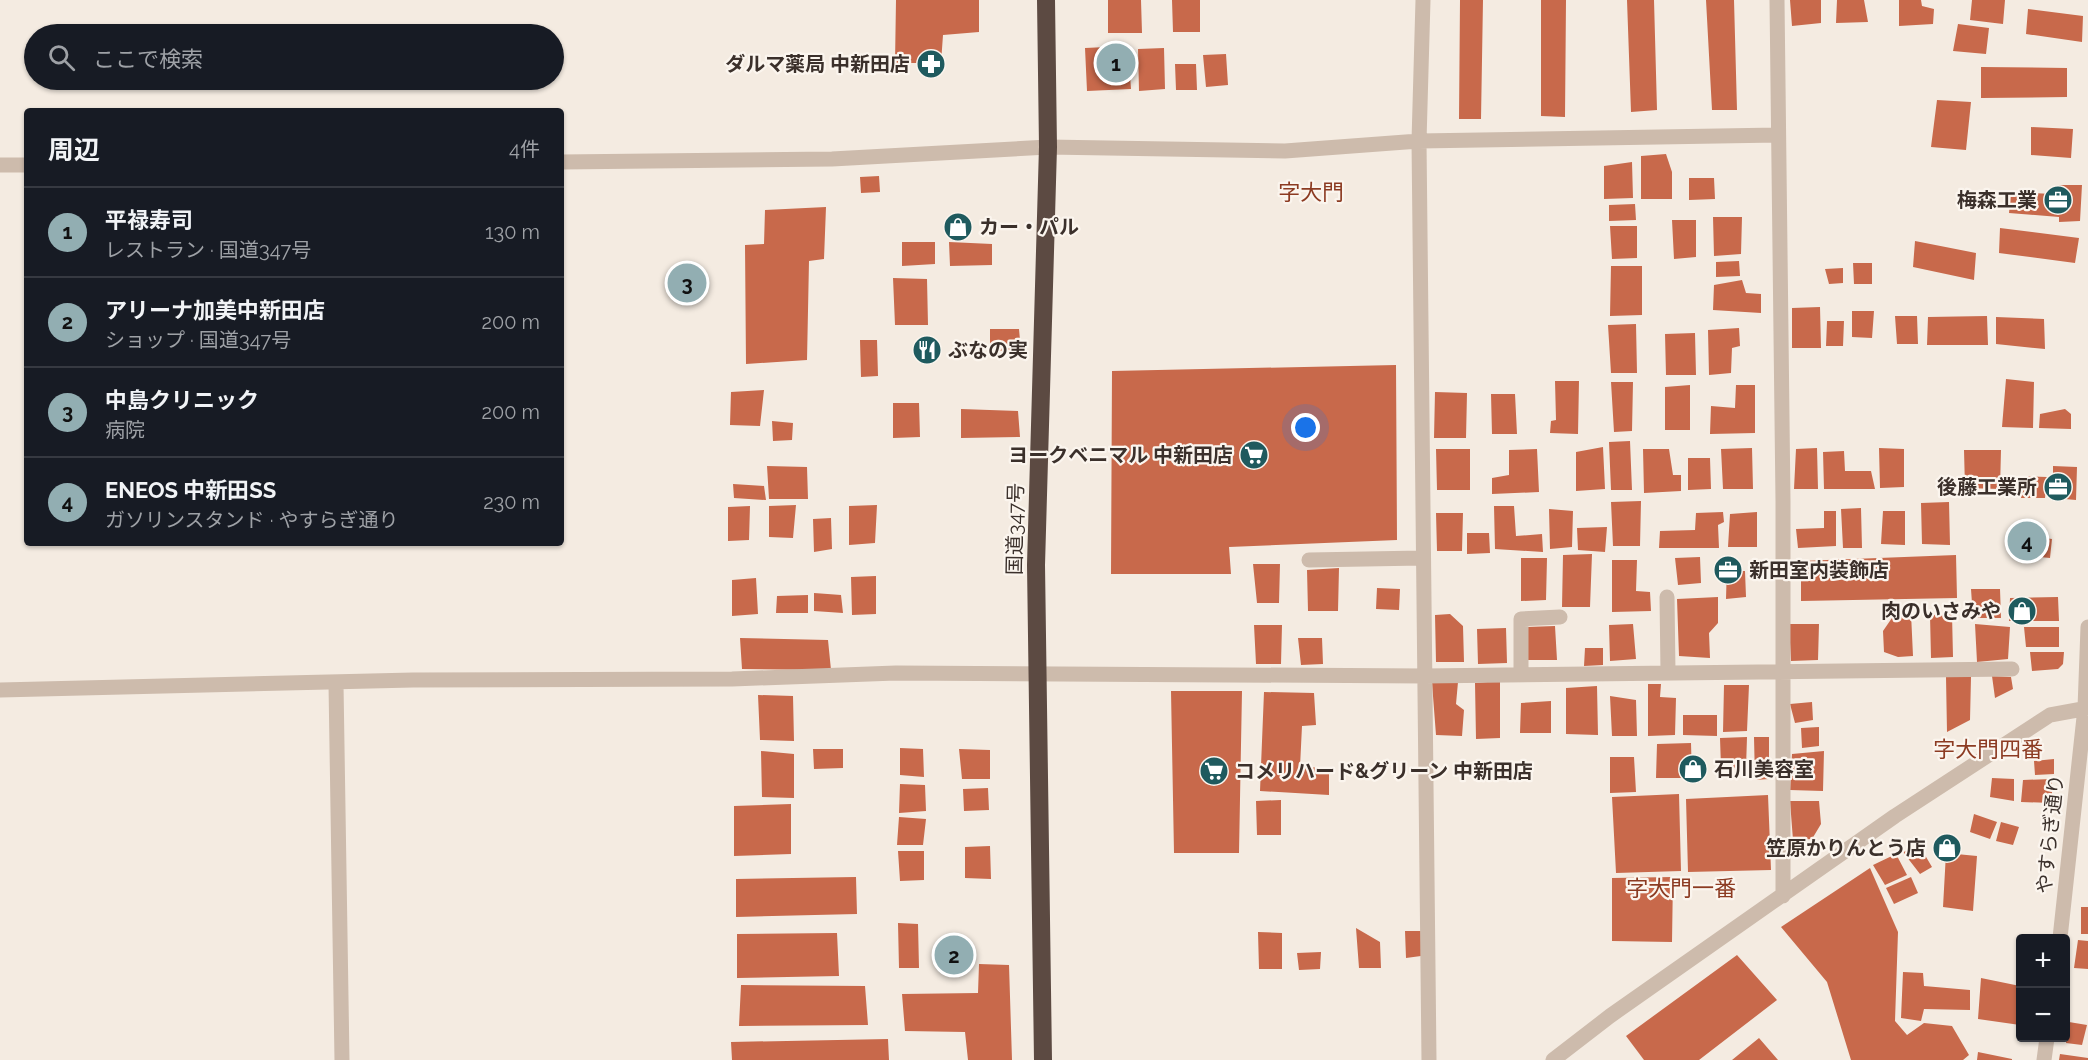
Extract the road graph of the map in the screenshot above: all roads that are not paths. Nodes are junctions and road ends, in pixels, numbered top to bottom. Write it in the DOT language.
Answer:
graph roads {
  1 [pos="1046,0"];
  2 [pos="1423,0"];
  3 [pos="1778,0"];
  4 [pos="1778,135"];
  5 [pos="1419,141"];
  6 [pos="1048,147"];
  7 [pos="564,162"];
  8 [pos="0,165"];
  9 [pos="24,165"];
  10 [pos="1422,558"];
  11 [pos="1309,560"];
  12 [pos="1666,597"];
  13 [pos="1560,617"];
  14 [pos="2088,627"];
  15 [pos="2012,669"];
  16 [pos="1668,672"];
  17 [pos="1784,672"];
  18 [pos="1038,675"];
  19 [pos="1521,675"];
  20 [pos="1425,676"];
  21 [pos="336,684"];
  22 [pos="0,690"];
  23 [pos="2086,708"];
  24 [pos="1783,896"];
  25 [pos="2061,934"];
  26 [pos="2046,1042"];
  27 [pos="342,1060"];
  28 [pos="1043,1060"];
  29 [pos="1429,1060"];
  30 [pos="1553,1060"];
  31 [pos="2044,1060"];
  1 -- 6 [label="highway, 国道347号"];
  2 -- 5 [label="street"];
  3 -- 4 [label="street"];
  4 -- 5 [label="street"];
  4 -- 17 [label="street"];
  5 -- 6 [label="street"];
  5 -- 10 [label="street"];
  6 -- 7 [label="street"];
  6 -- 18 [label="highway, 国道347号"];
  8 -- 9 [label="street"];
  10 -- 11 [label="street"];
  10 -- 20 [label="street"];
  12 -- 16 [label="street"];
  13 -- 19 [label="street"];
  14 -- 23 [label="street, やすらぎ通り"];
  15 -- 17 [label="street"];
  16 -- 17 [label="street"];
  16 -- 19 [label="street"];
  17 -- 24 [label="street"];
  18 -- 20 [label="street"];
  18 -- 21 [label="street"];
  18 -- 28 [label="highway, 国道347号"];
  19 -- 20 [label="street"];
  20 -- 29 [label="street"];
  21 -- 22 [label="street"];
  21 -- 27 [label="street"];
  23 -- 24 [label="street"];
  23 -- 25 [label="street, やすらぎ通り"];
  24 -- 30 [label="street"];
  26 -- 31 [label="street"];
}
